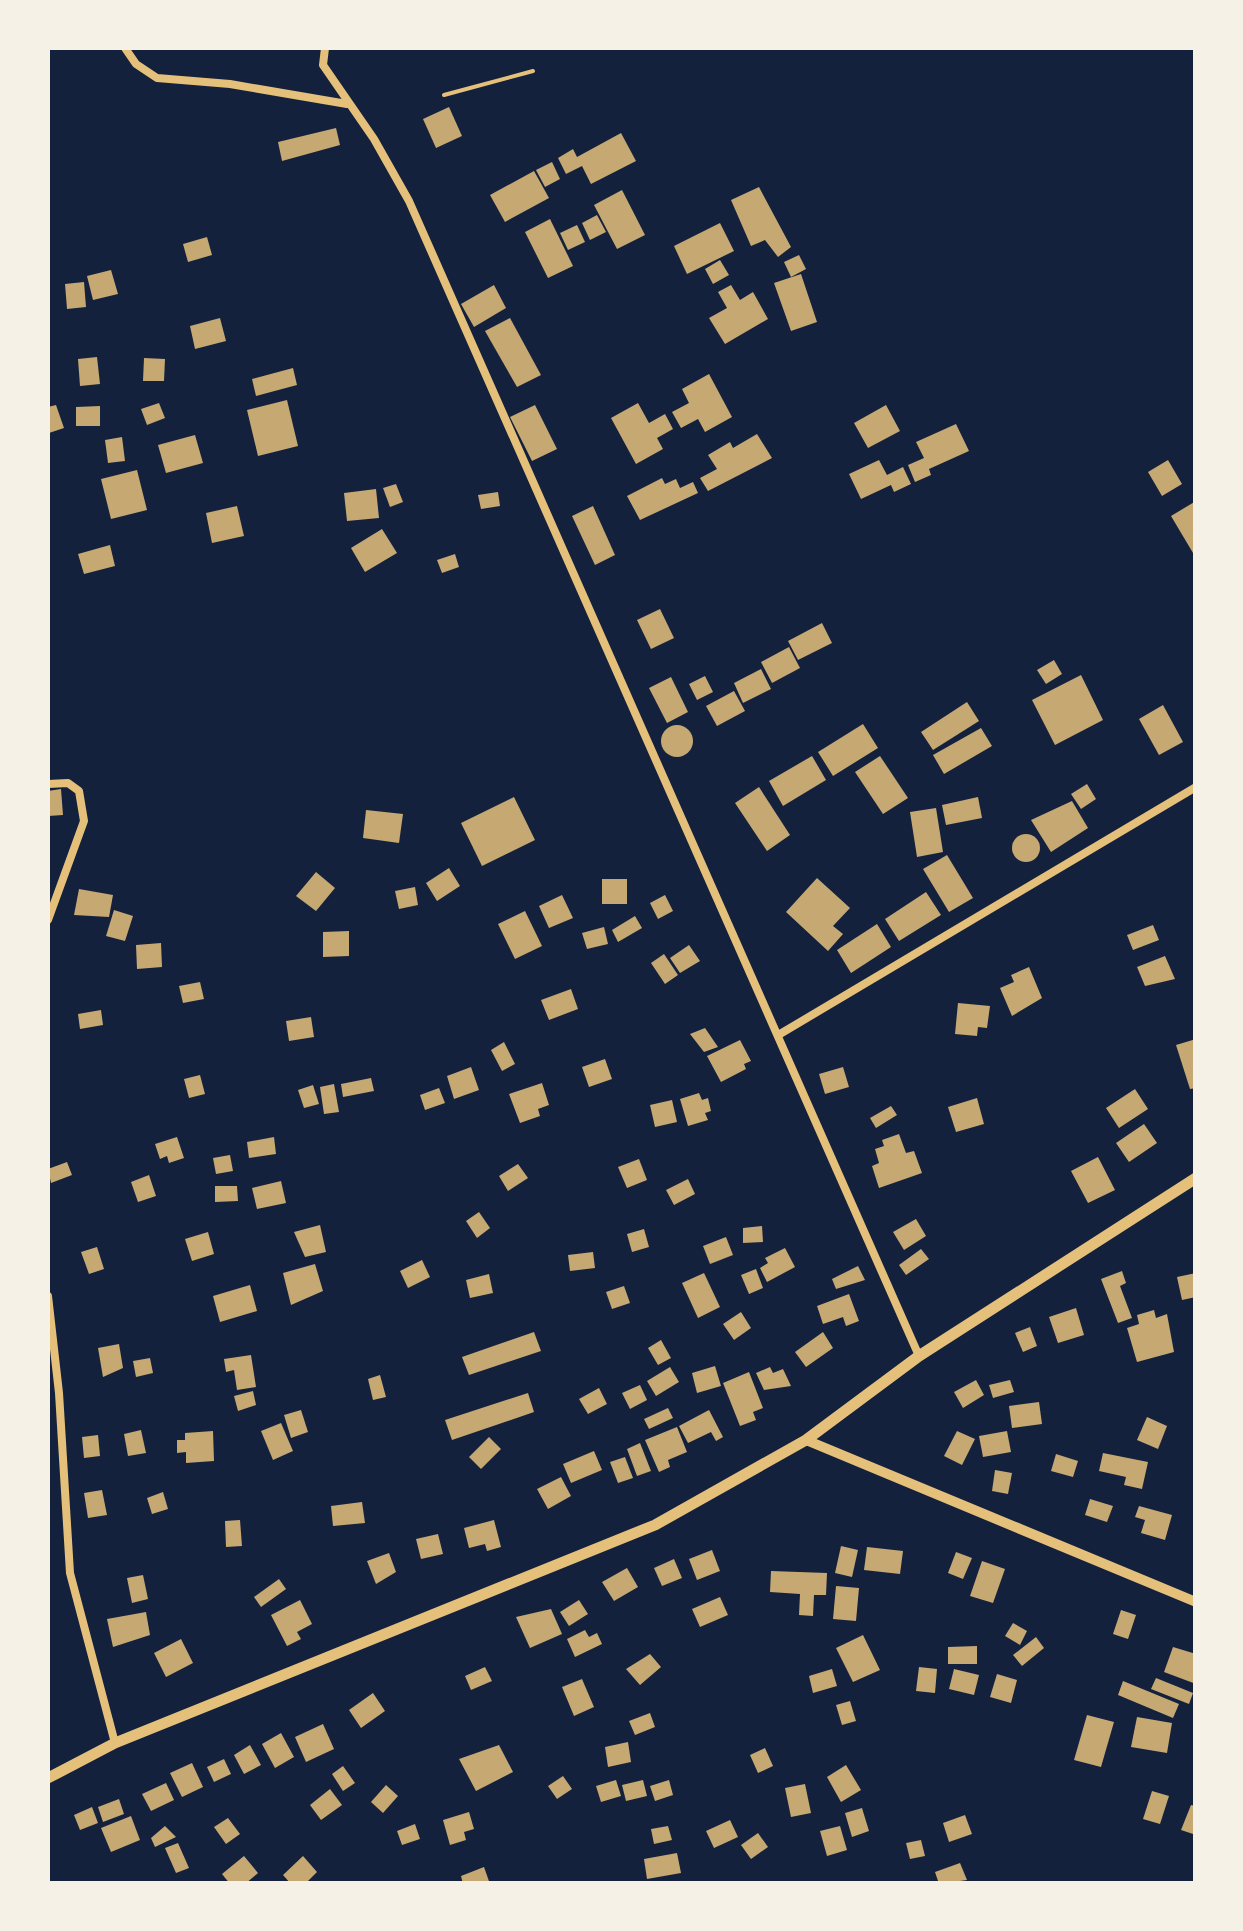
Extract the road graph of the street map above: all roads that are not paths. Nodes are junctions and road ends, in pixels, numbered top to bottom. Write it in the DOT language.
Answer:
graph roads {
  1 [pos="125,48"];
  2 [pos="324,48"];
  3 [pos="347,104"];
  4 [pos="48,784"];
  5 [pos="1196,786"];
  6 [pos="48,920"];
  7 [pos="780,1034"];
  8 [pos="1196,1178"];
  9 [pos="48,1296"];
  10 [pos="920,1356"];
  11 [pos="806,1440"];
  12 [pos="1196,1602"];
  13 [pos="115,1743"];
  14 [pos="48,1778"];
  1 -- 3 [label="street"];
  2 -- 3 [label="street"];
  3 -- 7 [label="street"];
  4 -- 6 [label="street"];
  5 -- 7 [label="street"];
  7 -- 10 [label="street"];
  8 -- 10 [label="main road"];
  9 -- 13 [label="street"];
  10 -- 11 [label="main road"];
  11 -- 12 [label="street"];
  11 -- 13 [label="main road"];
  13 -- 14 [label="main road"];
}
